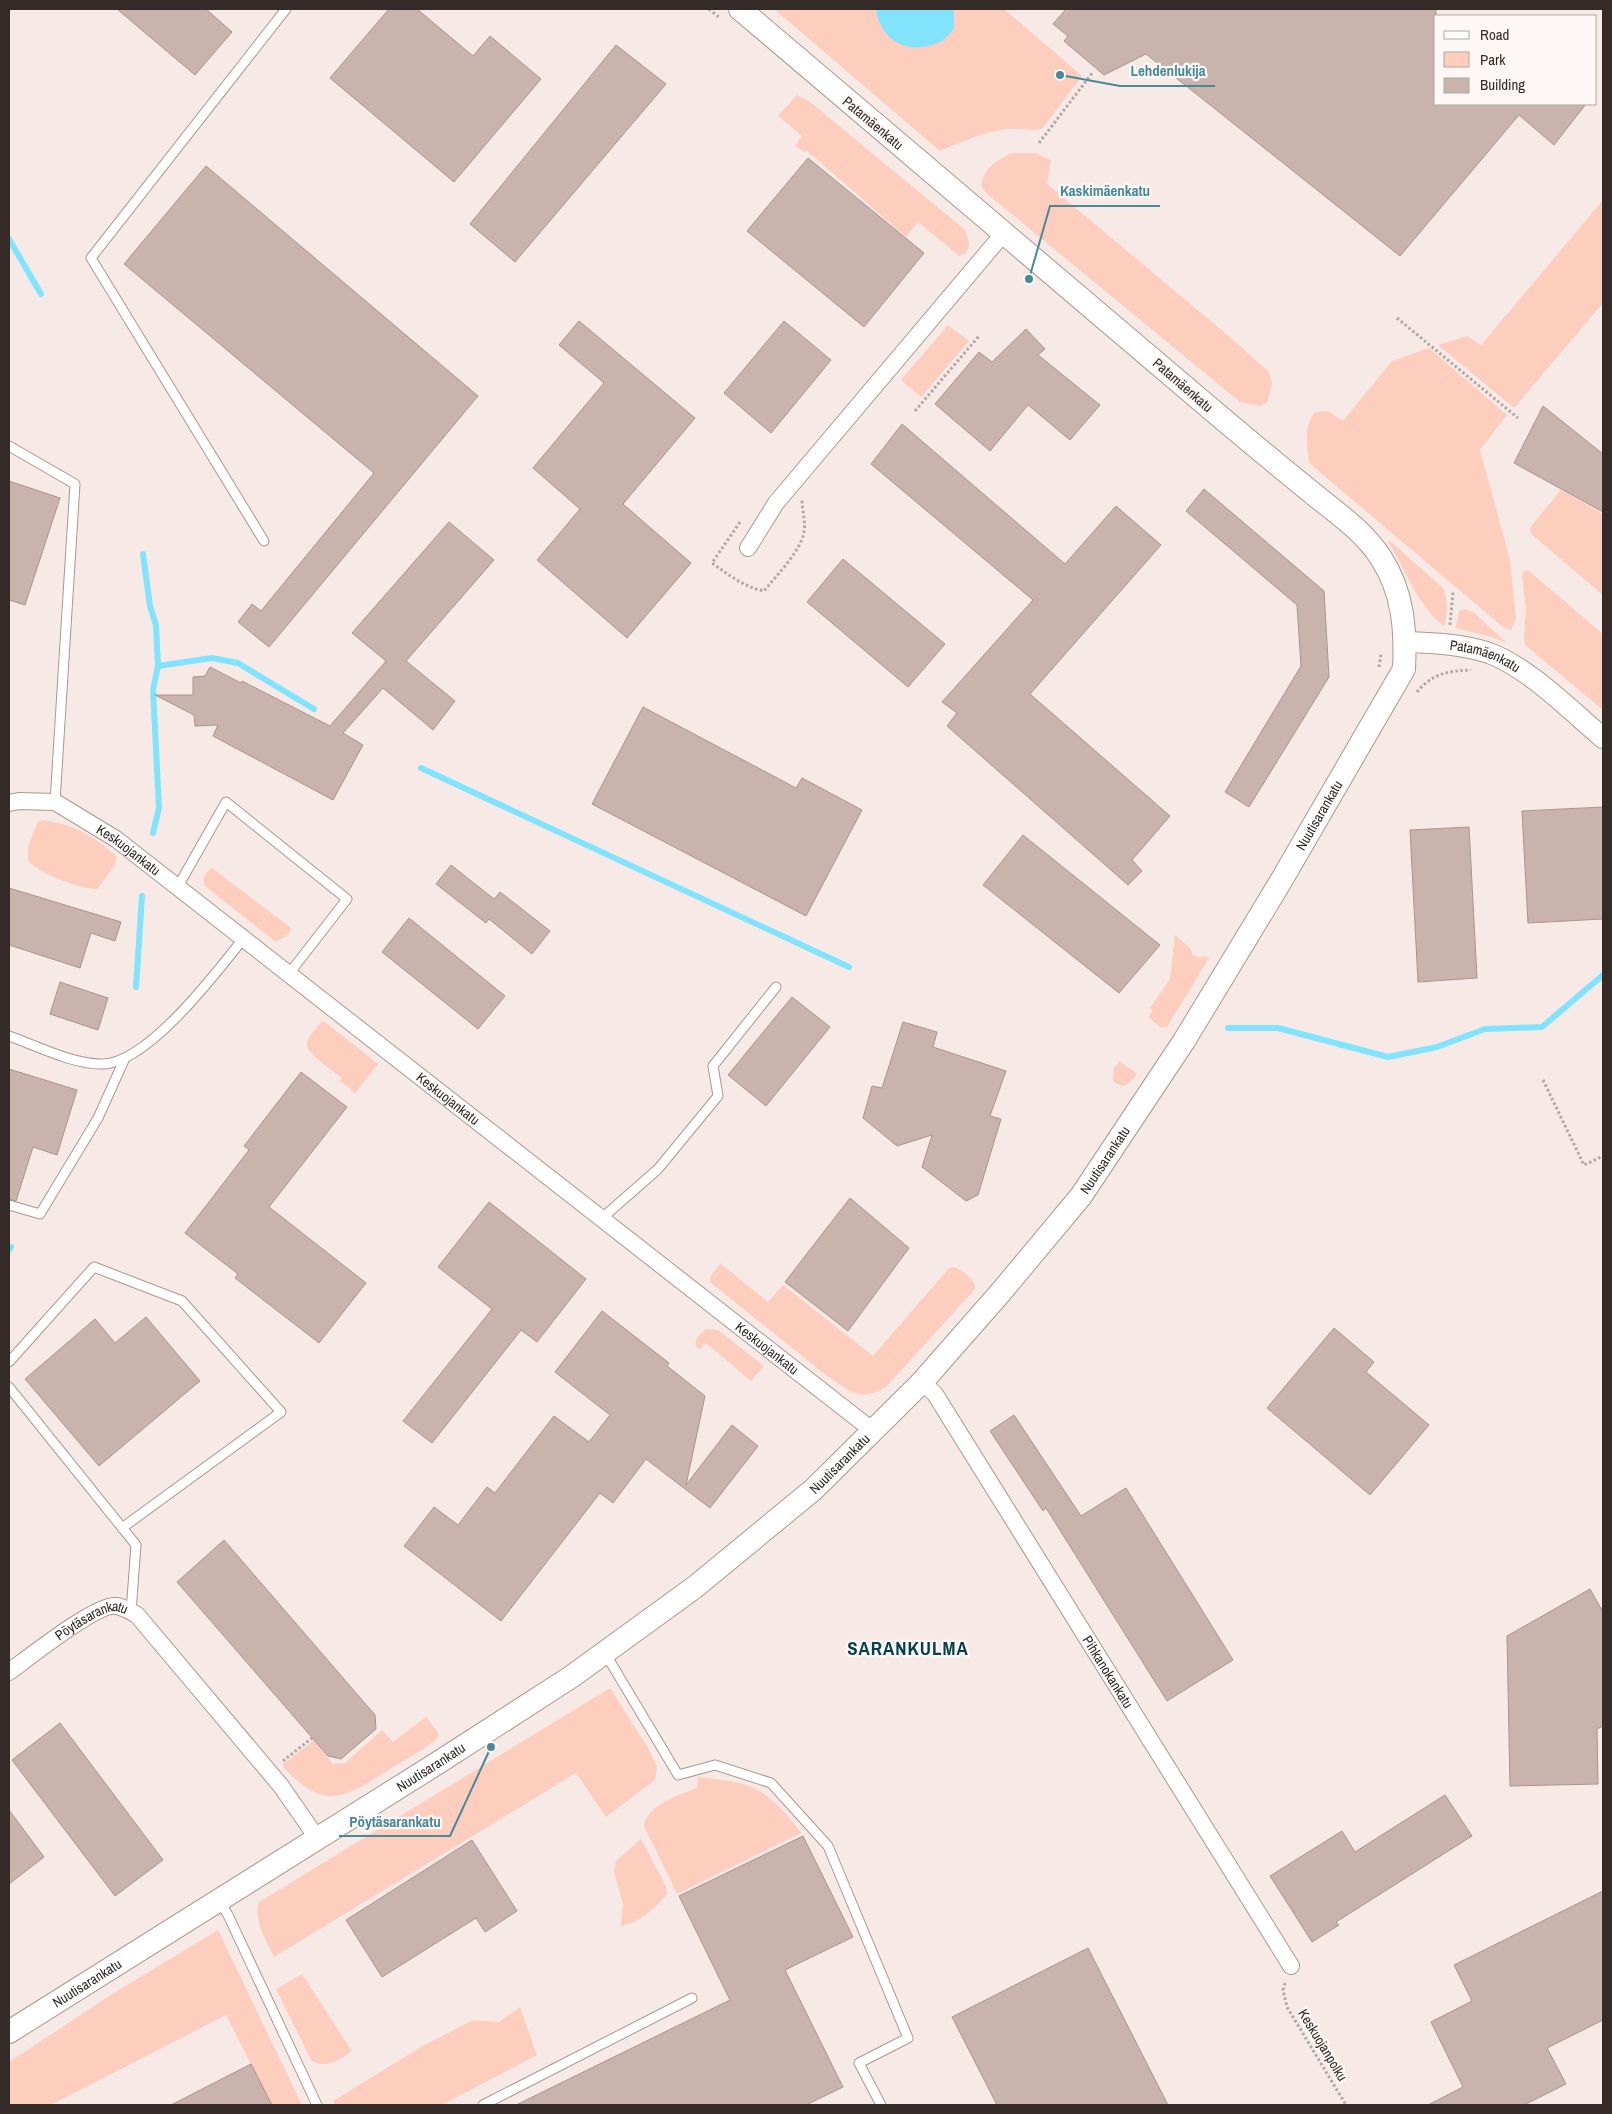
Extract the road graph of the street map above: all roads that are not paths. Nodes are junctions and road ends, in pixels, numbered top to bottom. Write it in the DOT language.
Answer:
graph roads {
  1 [pos="286,9"];
  2 [pos="732,15"];
  3 [pos="1003,234"];
  4 [pos="9,446"];
  5 [pos="264,541"];
  6 [pos="748,548"];
  7 [pos="1406,642"];
  8 [pos="1603,738"];
  9 [pos="55,802"];
  10 [pos="9,803"];
  11 [pos="177,888"];
  12 [pos="243,940"];
  13 [pos="288,975"];
  14 [pos="776,987"];
  15 [pos="9,1036"];
  16 [pos="125,1058"];
  17 [pos="9,1204"];
  18 [pos="602,1219"];
  19 [pos="9,1362"];
  20 [pos="922,1382"];
  21 [pos="9,1386"];
  22 [pos="872,1430"];
  23 [pos="122,1528"];
  24 [pos="131,1612"];
  25 [pos="605,1652"];
  26 [pos="9,1672"];
  27 [pos="317,1838"];
  28 [pos="219,1900"];
  29 [pos="1291,1966"];
  30 [pos="692,1998"];
  31 [pos="9,2032"];
  32 [pos="317,2105"];
  33 [pos="483,2105"];
  34 [pos="881,2105"];
  1 -- 5 [label="lane"];
  2 -- 3 [label="main road, Patamäenkatu"];
  3 -- 6 [label="street"];
  3 -- 7 [label="main road, Patamäenkatu"];
  4 -- 9 [label="lane"];
  7 -- 8 [label="street, Patamäenkatu"];
  7 -- 20 [label="main road, Nuutisarankatu"];
  9 -- 10 [label="street, Keskuojankatu"];
  9 -- 11 [label="street, Keskuojankatu"];
  11 -- 12 [label="street, Keskuojankatu"];
  11 -- 13 [label="lane"];
  12 -- 13 [label="street, Keskuojankatu"];
  12 -- 16 [label="lane"];
  13 -- 18 [label="street, Keskuojankatu"];
  14 -- 18 [label="lane"];
  15 -- 16 [label="lane"];
  16 -- 17 [label="lane"];
  18 -- 22 [label="street, Keskuojankatu"];
  19 -- 23 [label="lane"];
  20 -- 22 [label="main road, Nuutisarankatu"];
  20 -- 29 [label="street, Pihkanokankatu"];
  21 -- 23 [label="lane"];
  22 -- 25 [label="main road, Nuutisarankatu"];
  23 -- 24 [label="lane"];
  24 -- 26 [label="street, Pöytäsarankatu"];
  24 -- 27 [label="street, Pöytäsarankatu"];
  25 -- 27 [label="main road, Nuutisarankatu"];
  25 -- 34 [label="lane"];
  27 -- 28 [label="main road, Nuutisarankatu"];
  28 -- 31 [label="main road, Nuutisarankatu"];
  28 -- 32 [label="lane"];
  30 -- 33 [label="lane"];
}
